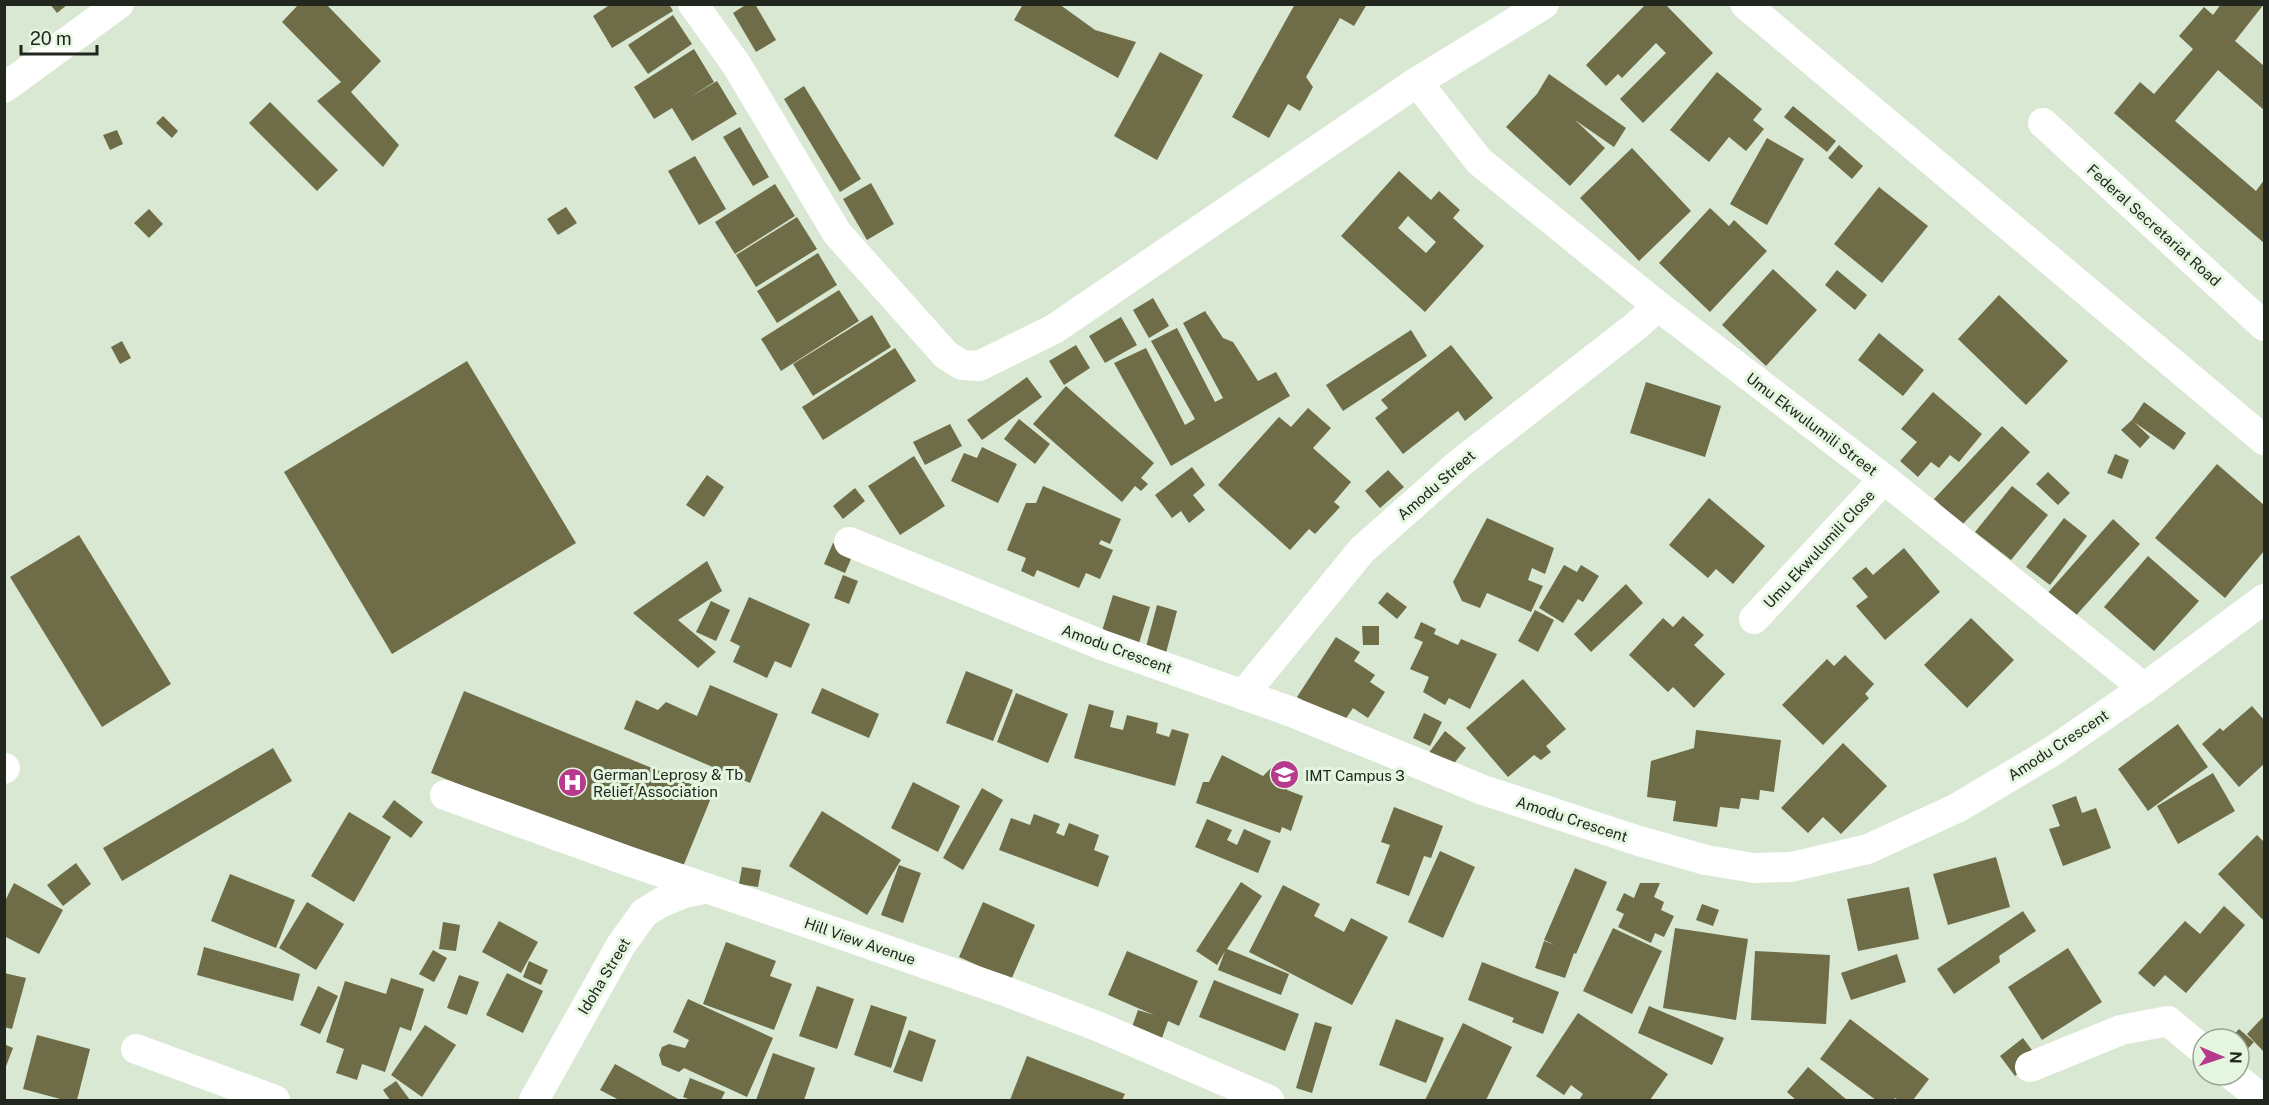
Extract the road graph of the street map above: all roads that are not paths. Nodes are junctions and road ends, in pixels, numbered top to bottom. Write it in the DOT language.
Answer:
graph roads {
  1 [pos="120,4"];
  2 [pos="693,4"];
  3 [pos="1544,4"];
  4 [pos="1745,4"];
  5 [pos="1418,82"];
  6 [pos="4,88"];
  7 [pos="2043,123"];
  8 [pos="1658,306"];
  9 [pos="2265,326"];
  10 [pos="2265,440"];
  11 [pos="1884,479"];
  12 [pos="849,542"];
  13 [pos="2265,599"];
  14 [pos="1754,619"];
  15 [pos="2144,688"];
  16 [pos="1243,695"];
  17 [pos="445,795"];
  18 [pos="707,888"];
  19 [pos="2191,1040"];
  20 [pos="136,1049"];
  21 [pos="2030,1067"];
  22 [pos="2246,1087"];
  23 [pos="275,1101"];
  24 [pos="534,1101"];
  25 [pos="1269,1101"];
  26 [pos="2263,1101"];
  1 -- 6 [label="street"];
  2 -- 5 [label="street"];
  3 -- 5 [label="street"];
  4 -- 10 [label="street"];
  5 -- 8 [label="street, Umu Ekwulumili Street"];
  7 -- 9 [label="street, Federal Secretariat Road"];
  8 -- 11 [label="street, Umu Ekwulumili Street"];
  8 -- 16 [label="street, Amodu Street"];
  11 -- 14 [label="street, Umu Ekwulumili Close"];
  11 -- 15 [label="street, Umu Ekwulumili Street"];
  12 -- 16 [label="street, Amodu Crescent"];
  13 -- 15 [label="street, Amodu Crescent"];
  15 -- 16 [label="street, Amodu Crescent"];
  17 -- 18 [label="street, Hill View Avenue"];
  18 -- 24 [label="street, Idoha Street"];
  18 -- 25 [label="street, Hill View Avenue"];
  19 -- 21 [label="street"];
  20 -- 23 [label="street"];
  22 -- 26 [label="street"];
}
